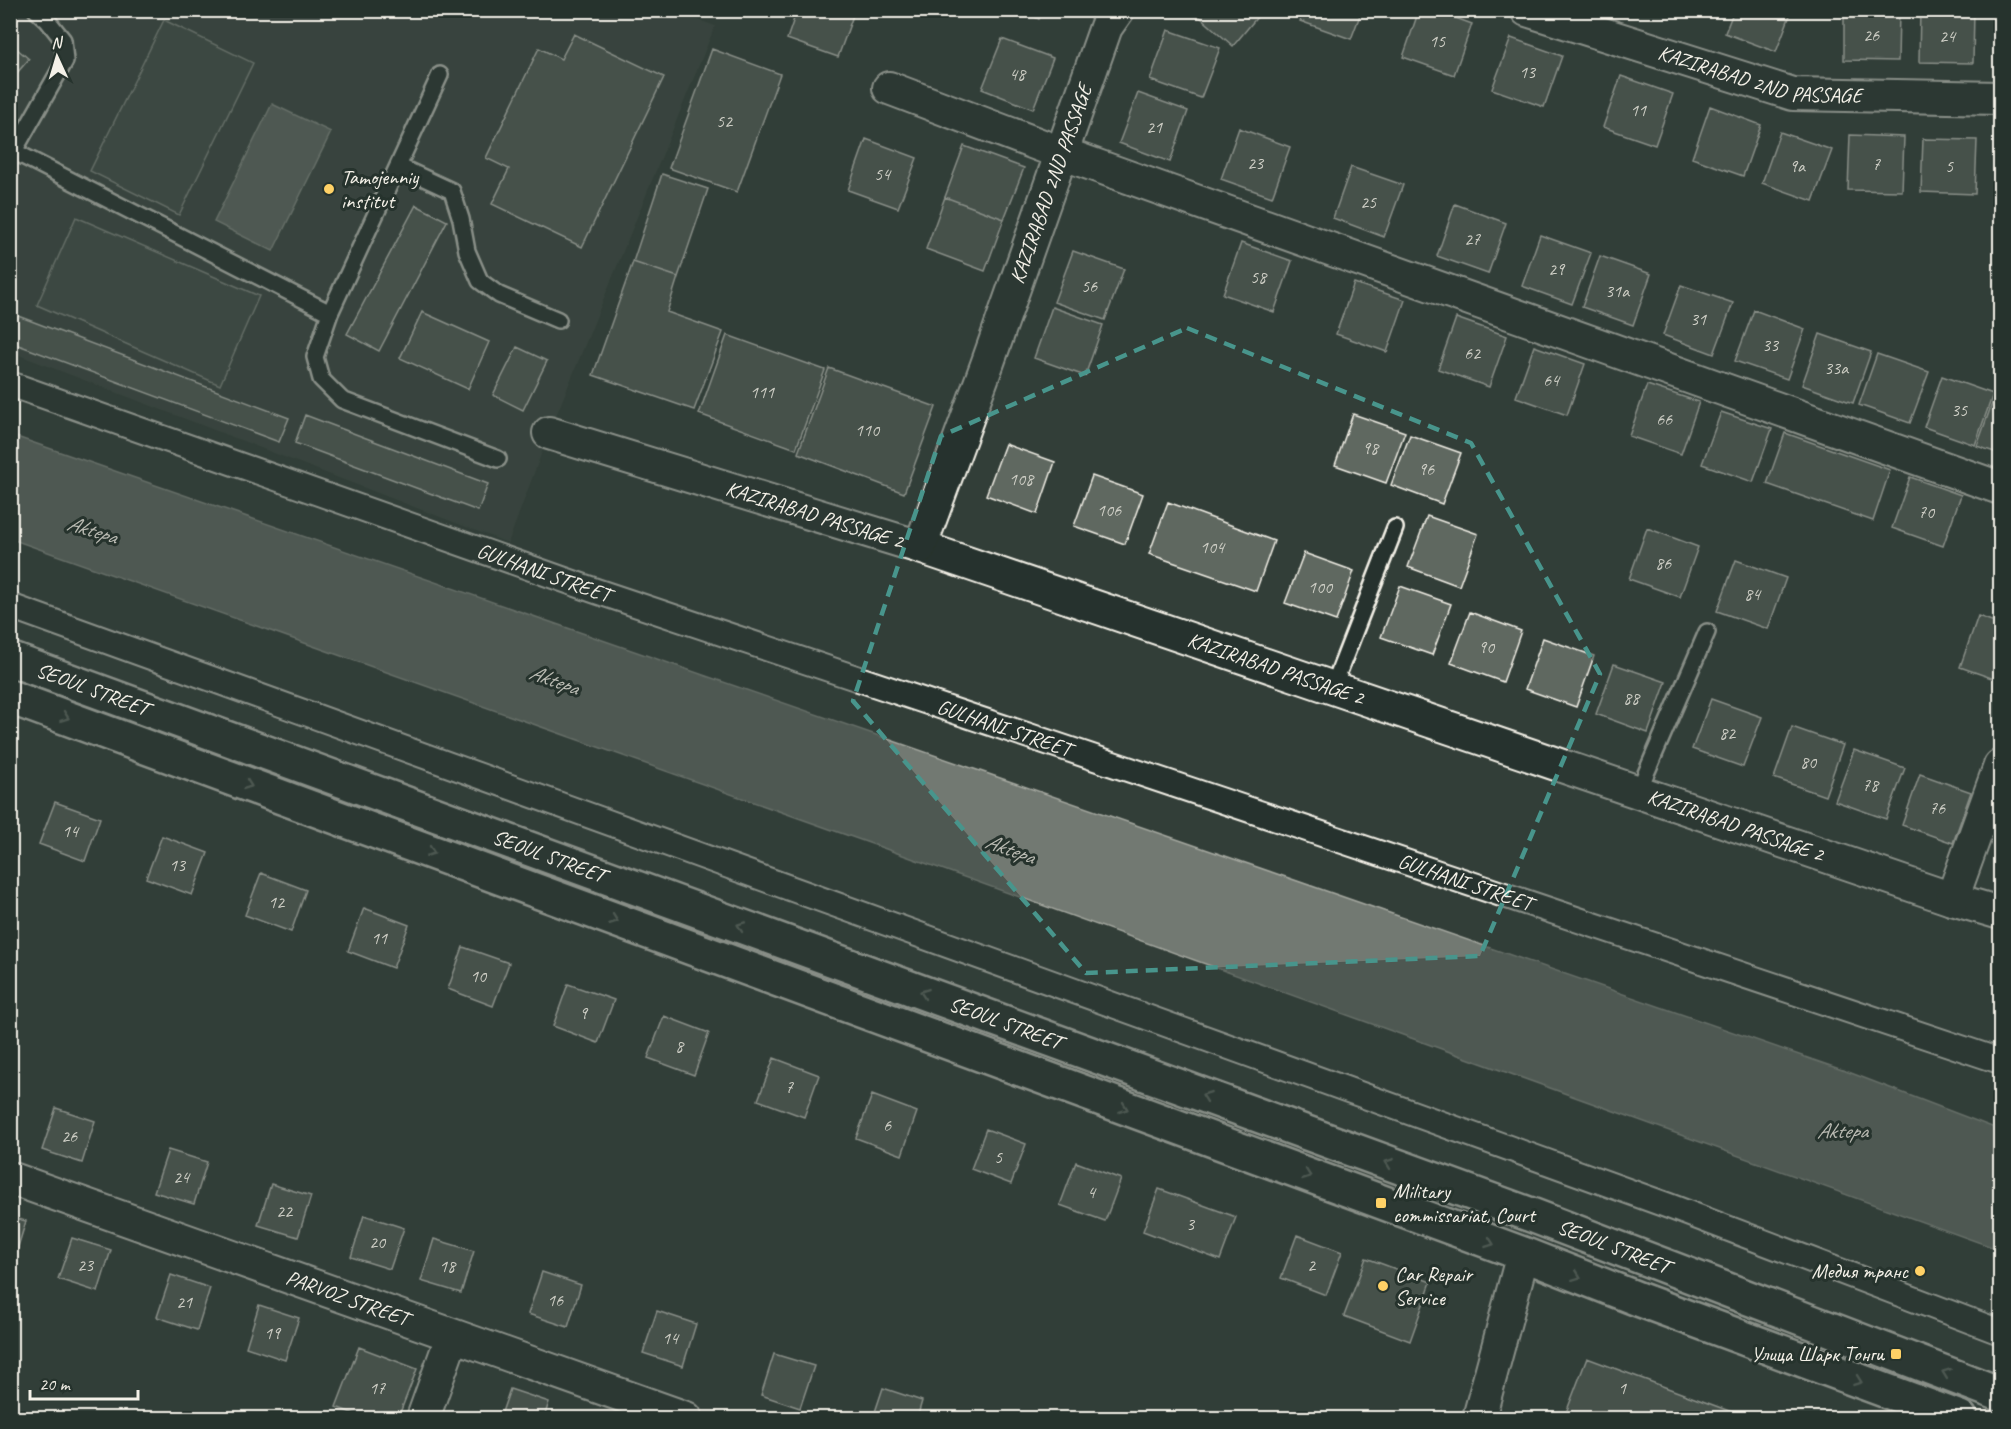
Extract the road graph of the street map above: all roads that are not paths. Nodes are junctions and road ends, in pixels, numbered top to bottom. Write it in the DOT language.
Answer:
graph roads {
  1 [pos="36,10"];
  2 [pos="1118,10"];
  3 [pos="1527,10"];
  4 [pos="440,75"];
  5 [pos="889,88"];
  6 [pos="2001,98"];
  7 [pos="1061,153"];
  8 [pos="13,155"];
  9 [pos="398,165"];
  10 [pos="330,313"];
  11 [pos="558,320"];
  12 [pos="10,384"];
  13 [pos="549,433"];
  14 [pos="498,459"];
  15 [pos="2001,488"];
  16 [pos="1395,528"];
  17 [pos="920,547"];
  18 [pos="10,606"];
  19 [pos="1707,632"];
  20 [pos="10,659"];
  21 [pos="1333,687"];
  22 [pos="10,697"];
  23 [pos="2001,766"];
  24 [pos="1638,792"];
  25 [pos="1952,899"];
  26 [pos="2001,913"];
  27 [pos="2001,1061"];
  28 [pos="10,1178"];
  29 [pos="1534,1216"];
  30 [pos="1523,1254"];
  31 [pos="2001,1332"];
  32 [pos="452,1336"];
  33 [pos="2001,1394"];
  34 [pos="423,1419"];
  35 [pos="686,1419"];
  36 [pos="1479,1419"];
  37 [pos="1960,1419"];
  1 -- 8 [label="lane"];
  2 -- 7 [label="street, KAZIRABAD 2ND PASSAGE"];
  3 -- 6 [label="street, KAZIRABAD 2ND PASSAGE"];
  4 -- 9 [label="lane"];
  5 -- 7 [label="street"];
  7 -- 15 [label="street"];
  7 -- 17 [label="street, KAZIRABAD 2ND PASSAGE"];
  8 -- 10 [label="lane"];
  9 -- 10 [label="lane"];
  9 -- 11 [label="lane"];
  10 -- 14 [label="lane"];
  12 -- 27 [label="street, GULHANI STREET"];
  13 -- 17 [label="street, KAZIRABAD PASSAGE 2"];
  16 -- 21 [label="lane"];
  17 -- 21 [label="street, KAZIRABAD PASSAGE 2"];
  18 -- 31 [label="street"];
  19 -- 24 [label="lane"];
  29 -- 20 [label="main road, SEOUL STREET, one-way"];
  21 -- 24 [label="street, KAZIRABAD PASSAGE 2"];
  22 -- 30 [label="main road, SEOUL STREET, one-way"];
  23 -- 25 [label="street"];
  24 -- 25 [label="street, KAZIRABAD PASSAGE 2"];
  25 -- 26 [label="street, KAZIRABAD PASSAGE 2"];
  28 -- 32 [label="street, PARVOZ STREET"];
  29 -- 30 [label="main road"];
  33 -- 29 [label="main road, SEOUL STREET, one-way"];
  30 -- 36 [label="street"];
  30 -- 37 [label="main road, SEOUL STREET, one-way"];
  32 -- 34 [label="street"];
  32 -- 35 [label="street, PARVOZ STREET"];
}
